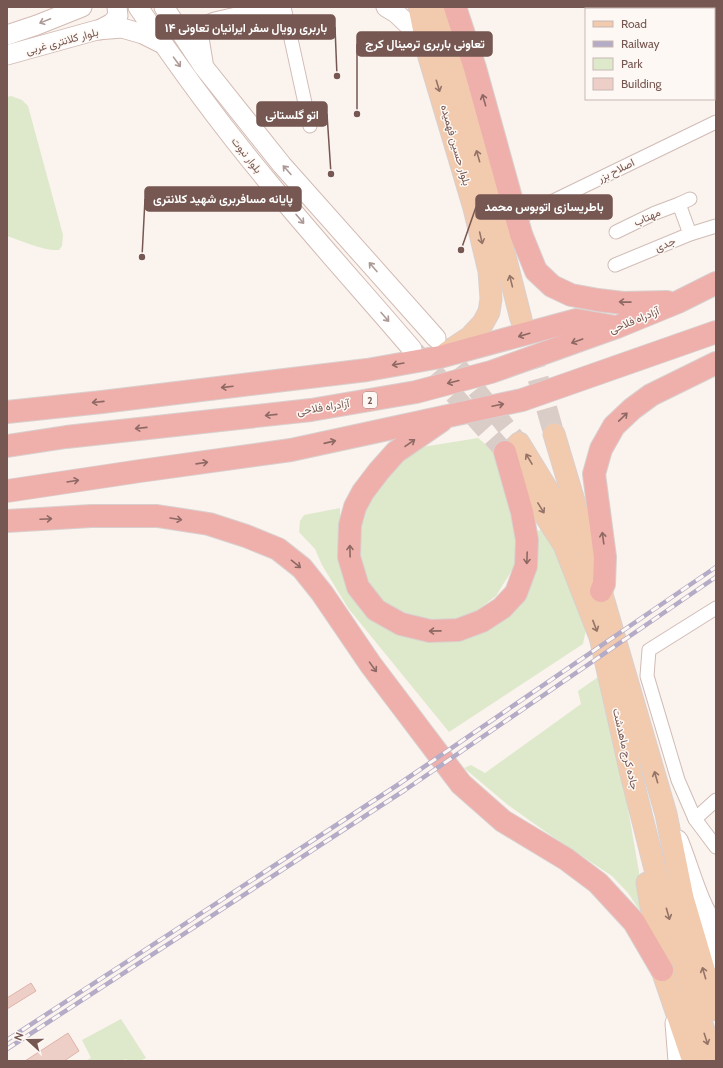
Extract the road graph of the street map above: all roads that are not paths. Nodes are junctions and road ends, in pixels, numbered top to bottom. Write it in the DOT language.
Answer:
graph roads {
  1 [pos="82,7"];
  2 [pos="117,7"];
  3 [pos="138,7"];
  4 [pos="164,7"];
  5 [pos="280,7"];
  6 [pos="284,7"];
  7 [pos="386,7"];
  8 [pos="419,7"];
  9 [pos="440,7"];
  10 [pos="455,7"];
  11 [pos="97,30"];
  12 [pos="7,35"];
  13 [pos="163,44"];
  14 [pos="7,55"];
  15 [pos="429,57"];
  16 [pos="203,66"];
  17 [pos="716,122"];
  18 [pos="310,126"];
  19 [pos="516,219"];
  20 [pos="716,226"];
  21 [pos="616,232"];
  22 [pos="690,234"];
  23 [pos="615,264"];
  24 [pos="716,283"];
  25 [pos="678,302"];
  26 [pos="521,319"];
  27 [pos="617,327"];
  28 [pos="716,332"];
  29 [pos="438,348"];
  30 [pos="412,349"];
  31 [pos="716,363"];
  32 [pos="7,412"];
  33 [pos="450,414"];
  34 [pos="554,434"];
  35 [pos="7,446"];
  36 [pos="512,447"];
  37 [pos="7,491"];
  38 [pos="7,521"];
  39 [pos="601,591"];
  40 [pos="716,608"];
  41 [pos="631,774"];
  42 [pos="716,800"];
  43 [pos="666,814"];
  44 [pos="695,820"];
  45 [pos="716,847"];
  46 [pos="697,892"];
  47 [pos="716,928"];
  48 [pos="716,959"];
  49 [pos="662,970"];
  50 [pos="674,1005"];
  51 [pos="716,1010"];
  52 [pos="678,1061"];
  53 [pos="693,1061"];
  54 [pos="714,1061"];
  1 -- 12 [label="main road, بلوار کلانتری غربی, one-way"];
  2 -- 11 [label="main road"];
  3 -- 13 [label="main road, بلوار نبوت"];
  4 -- 16 [label="main road, بلوار نبوت"];
  5 -- 16 [label="main road"];
  6 -- 18 [label="street"];
  7 -- 15 [label="main road"];
  8 -- 15 [label="main road, بلوار حسین فهمیده"];
  26 -- 9 [label="main road, بلوار حسین فهمیده, one-way"];
  19 -- 10 [label="highway, one-way"];
  11 -- 13 [label="main road, بلوار کلانتری غربی"];
  11 -- 14 [label="main road, بلوار کلانتری غربی"];
  13 -- 30 [label="main road, بلوار نبوت, one-way"];
  15 -- 29 [label="main road, بلوار حسین فهمیده, one-way"];
  29 -- 16 [label="main road, بلوار نبوت, one-way"];
  17 -- 19 [label="street, اصلاح بزر"];
  25 -- 19 [label="highway, one-way"];
  20 -- 22 [label="street, جدی"];
  21 -- 22 [label="street, مهتاب"];
  22 -- 23 [label="street, جدی"];
  24 -- 25 [label="highway, آزادراه فلاحی / 2"];
  25 -- 27 [label="highway, آزادراه فلاحی / 2"];
  27 -- 29 [label="highway, one-way"];
  27 -- 35 [label="highway, آزادراه فلاحی / 2, one-way"];
  33 -- 28 [label="highway, one-way"];
  29 -- 32 [label="highway, one-way"];
  39 -- 31 [label="highway, one-way"];
  36 -- 33 [label="highway, one-way"];
  37 -- 33 [label="highway, one-way"];
  34 -- 39 [label="main road, جاده کرج ماهدشت"];
  39 -- 36 [label="main road, one-way"];
  36 -- 41 [label="main road, جاده کرج ماهدشت, one-way"];
  38 -- 49 [label="highway, one-way"];
  43 -- 39 [label="main road, جاده کرج ماهدشت, one-way"];
  40 -- 44 [label="street"];
  41 -- 49 [label="main road"];
  41 -- 54 [label="main road, جاده کرج ماهدشت, one-way"];
  42 -- 44 [label="street"];
  43 -- 46 [label="main road"];
  51 -- 43 [label="main road, جاده کرج ماهدشت, one-way"];
  44 -- 45 [label="street"];
  46 -- 47 [label="main road"];
  46 -- 48 [label="main road"];
  49 -- 50 [label="main road"];
  50 -- 52 [label="main road"];
  50 -- 53 [label="main road"];
}
